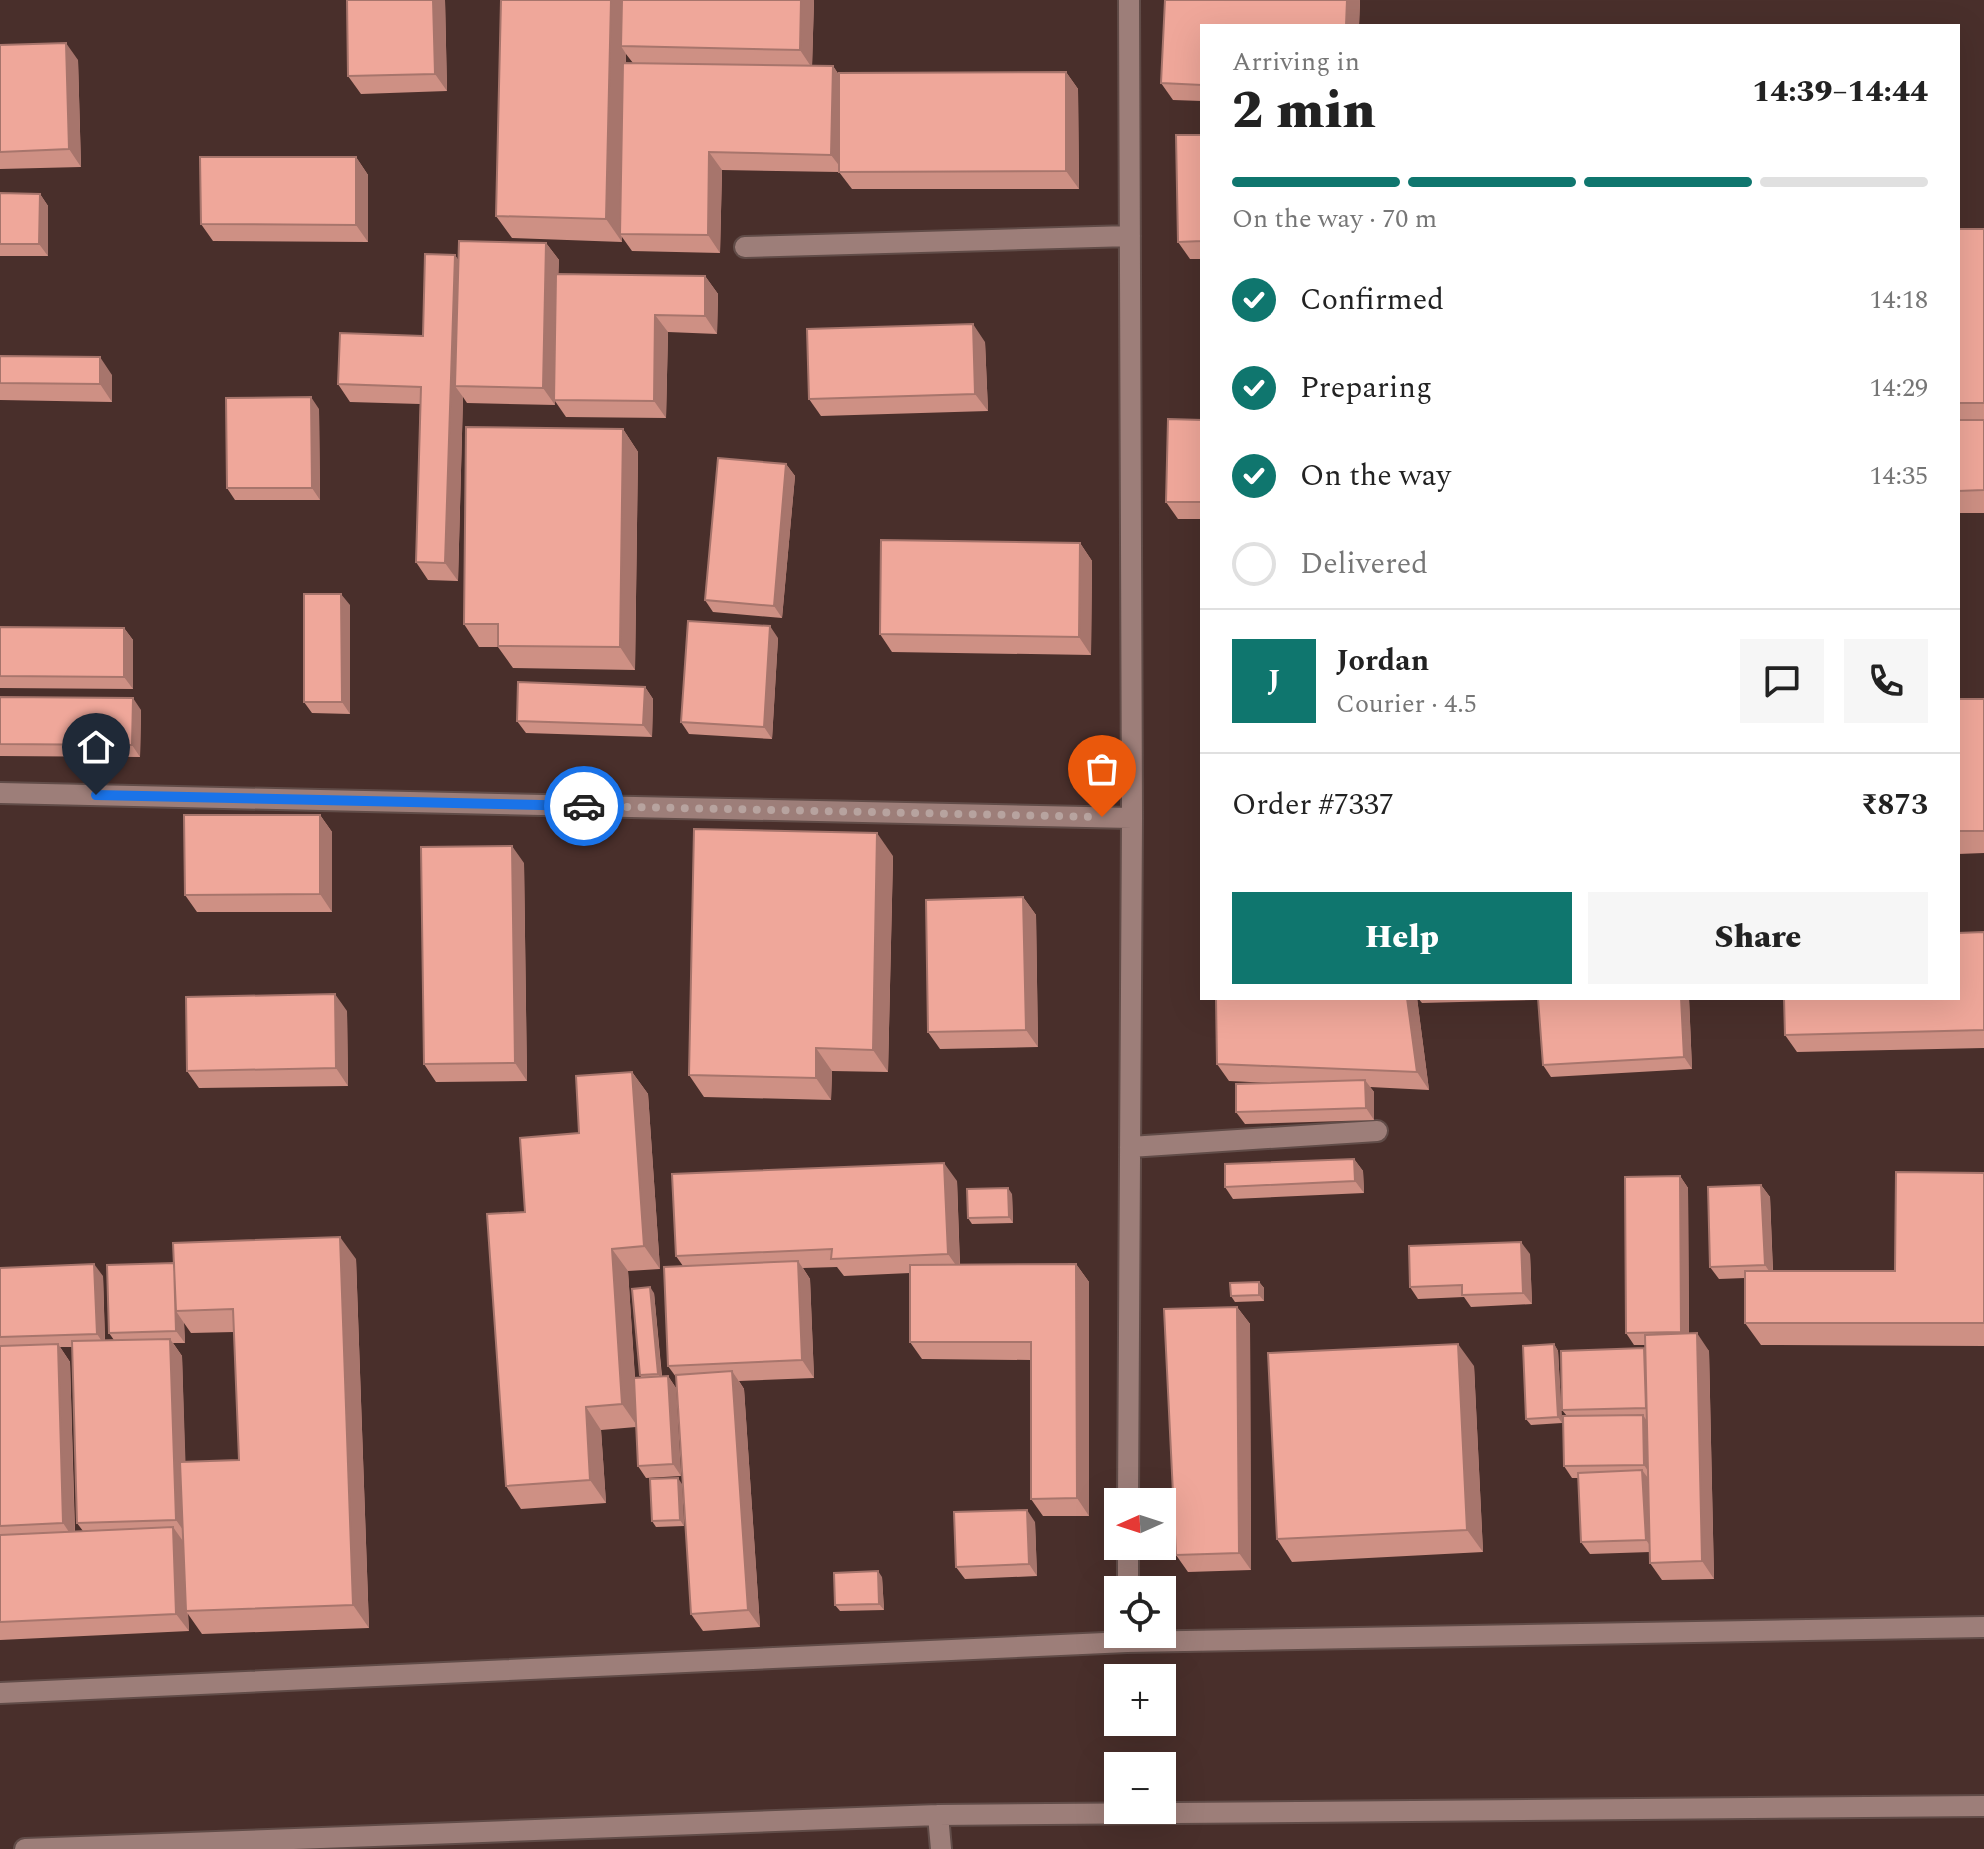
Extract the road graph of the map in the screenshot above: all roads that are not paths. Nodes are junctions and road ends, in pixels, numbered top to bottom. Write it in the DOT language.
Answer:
graph roads {
  1 [pos="1129,0"];
  2 [pos="1130,236"];
  3 [pos="745,247"];
  4 [pos="0,793"];
  5 [pos="1132,818"];
  6 [pos="1377,1131"];
  7 [pos="1130,1147"];
  8 [pos="1128,1488"];
  9 [pos="1984,1627"];
  10 [pos="1176,1637"];
  11 [pos="1104,1639"];
  12 [pos="0,1693"];
  13 [pos="1984,1806"];
  14 [pos="938,1815"];
  15 [pos="25,1849"];
  16 [pos="941,1849"];
  1 -- 2 [label="street"];
  2 -- 3 [label="street"];
  2 -- 5 [label="street"];
  4 -- 5 [label="street"];
  5 -- 7 [label="street"];
  6 -- 7 [label="street"];
  7 -- 8 [label="street"];
  9 -- 10 [label="street"];
  11 -- 12 [label="street"];
  13 -- 14 [label="street"];
  14 -- 15 [label="street"];
  14 -- 16 [label="street"];
}
